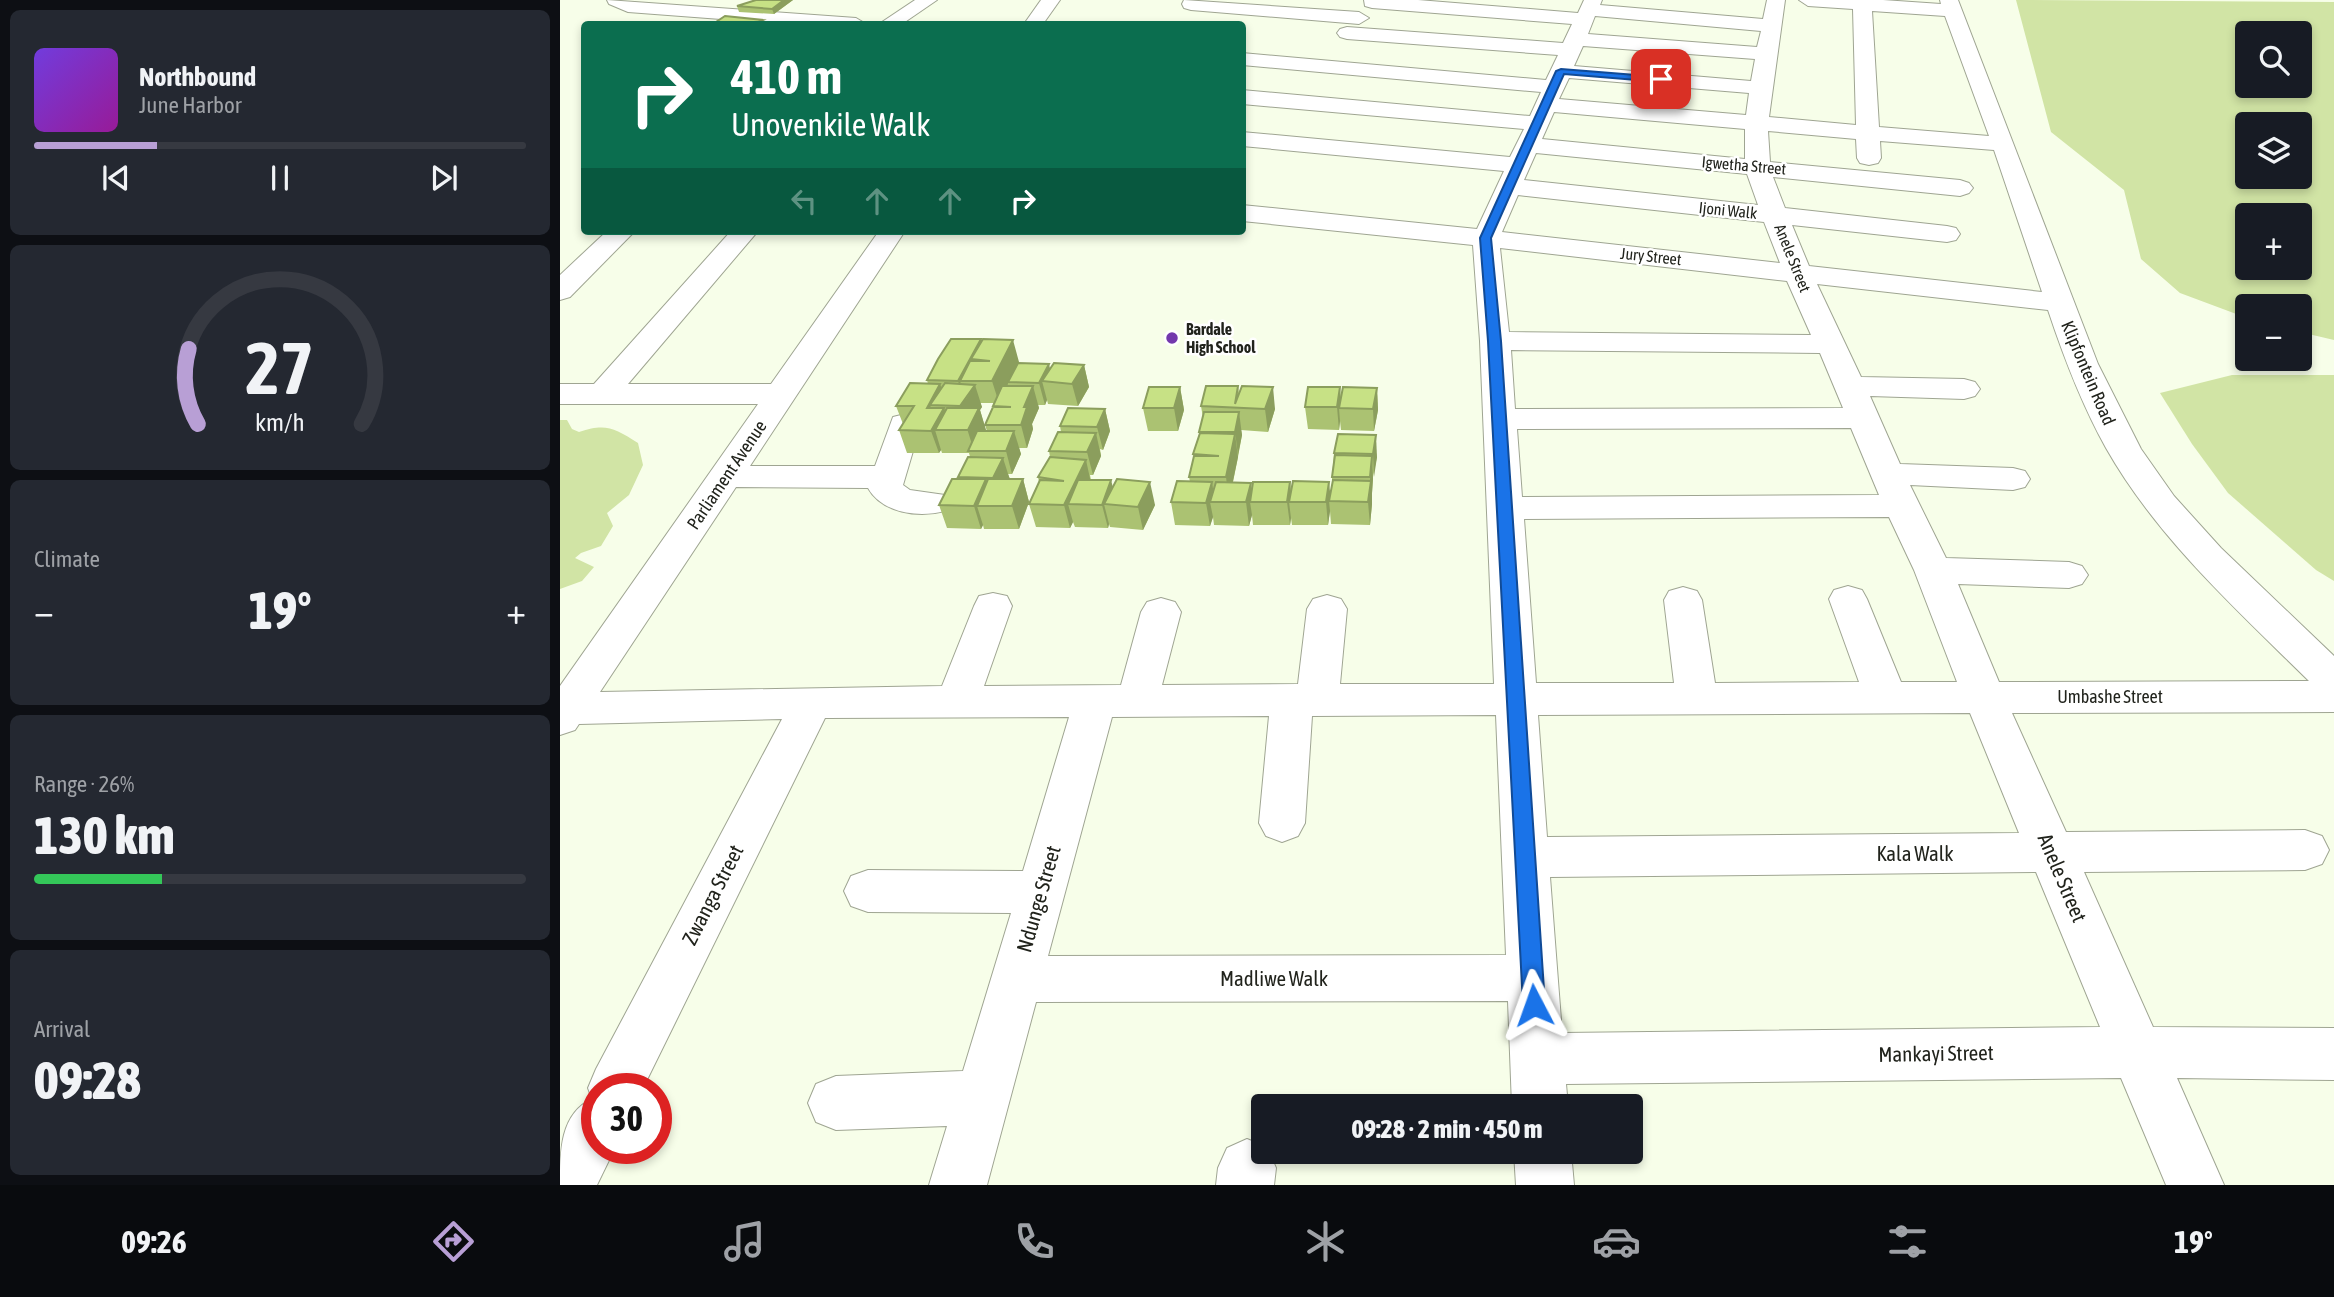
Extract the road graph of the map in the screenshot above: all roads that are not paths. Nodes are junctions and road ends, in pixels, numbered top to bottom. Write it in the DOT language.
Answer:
graph roads {
  1 [pos="616,0"];
  2 [pos="709,0"];
  3 [pos="812,0"];
  4 [pos="928,0"];
  5 [pos="1051,0"];
  6 [pos="1776,0"];
  7 [pos="1808,0"];
  8 [pos="1193,2"];
  9 [pos="1863,2"];
  10 [pos="1951,5"];
  11 [pos="688,10"];
  12 [pos="1363,13"];
  13 [pos="1174,18"];
  14 [pos="779,19"];
  15 [pos="810,21"];
  16 [pos="894,21"];
  17 [pos="1035,21"];
  18 [pos="1772,26"];
  19 [pos="1246,50"];
  20 [pos="1768,54"];
  21 [pos="1321,66"];
  22 [pos="1555,84"];
  23 [pos="1761,88"];
  24 [pos="1246,97"];
  25 [pos="1293,102"];
  26 [pos="1759,124"];
  27 [pos="1867,132"];
  28 [pos="1252,140"];
  29 [pos="2002,144"];
  30 [pos="1757,166"];
  31 [pos="1871,178"];
  32 [pos="1960,188"];
  33 [pos="1246,213"];
  34 [pos="1776,215"];
  35 [pos="1947,234"];
  36 [pos="618,235"];
  37 [pos="742,235"];
  38 [pos="889,235"];
  39 [pos="1486,238"];
  40 [pos="1798,273"];
  41 [pos="560,291"];
  42 [pos="2059,303"];
  43 [pos="1494,341"];
  44 [pos="1829,344"];
  45 [pos="1964,389"];
  46 [pos="560,394"];
  47 [pos="604,394"];
  48 [pos="782,394"];
  49 [pos="1857,402"];
  50 [pos="1499,419"];
  51 [pos="905,424"];
  52 [pos="726,475"];
  53 [pos="887,477"];
  54 [pos="2013,479"];
  55 [pos="1895,490"];
  56 [pos="932,503"];
  57 [pos="1503,508"];
  58 [pos="1933,570"];
  59 [pos="2069,575"];
  60 [pos="1848,599"];
  61 [pos="1683,600"];
  62 [pos="993,606"];
  63 [pos="1327,609"];
  64 [pos="1161,612"];
  65 [pos="2334,680"];
  66 [pos="2334,696"];
  67 [pos="1886,698"];
  68 [pos="1984,698"];
  69 [pos="1514,699"];
  70 [pos="1697,699"];
  71 [pos="1305,700"];
  72 [pos="1116,701"];
  73 [pos="812,702"];
  74 [pos="957,702"];
  75 [pos="562,712"];
  76 [pos="1282,823"];
  77 [pos="2305,850"];
  78 [pos="2051,853"];
  79 [pos="1524,857"];
  80 [pos="868,891"];
  81 [pos="1041,892"];
  82 [pos="1532,978"];
  83 [pos="1016,979"];
  84 [pos="2137,1052"];
  85 [pos="2334,1054"];
  86 [pos="623,1073"];
  87 [pos="1539,1082"];
  88 [pos="983,1097"];
  89 [pos="836,1102"];
  90 [pos="581,1156"];
  91 [pos="1544,1164"];
  92 [pos="566,1185"];
  93 [pos="958,1185"];
  94 [pos="1545,1185"];
  95 [pos="2195,1185"];
  1 -- 11 [label="street"];
  2 -- 11 [label="street"];
  3 -- 14 [label="street"];
  4 -- 16 [label="street"];
  5 -- 17 [label="street"];
  6 -- 18 [label="street, Anele Street"];
  7 -- 9 [label="street"];
  8 -- 12 [label="street"];
  8 -- 13 [label="street"];
  9 -- 10 [label="street"];
  9 -- 27 [label="street"];
  10 -- 29 [label="street, Klipfontein Road"];
  11 -- 14 [label="street"];
  12 -- 21 [label="street"];
  12 -- 22 [label="street"];
  12 -- 22 [label="street"];
  14 -- 15 [label="street"];
  18 -- 20 [label="street, Anele Street"];
  18 -- 22 [label="street"];
  19 -- 21 [label="street"];
  20 -- 22 [label="street"];
  20 -- 23 [label="street, Anele Street"];
  21 -- 22 [label="street"];
  21 -- 25 [label="street"];
  22 -- 23 [label="street"];
  22 -- 25 [label="street"];
  22 -- 26 [label="street"];
  22 -- 28 [label="street"];
  22 -- 30 [label="street, Igwetha Street"];
  22 -- 34 [label="street, Ijoni Walk"];
  22 -- 39 [label="street"];
  23 -- 26 [label="street, Anele Street"];
  24 -- 25 [label="street"];
  25 -- 28 [label="street"];
  26 -- 27 [label="street"];
  26 -- 30 [label="street, Anele Street"];
  27 -- 29 [label="street"];
  27 -- 31 [label="street"];
  29 -- 42 [label="street, Klipfontein Road"];
  30 -- 31 [label="street, Igwetha Street"];
  30 -- 34 [label="street, Anele Street"];
  31 -- 32 [label="street, Igwetha Street"];
  33 -- 39 [label="street, Jury Street"];
  34 -- 35 [label="street, Ijoni Walk"];
  34 -- 40 [label="street, Anele Street"];
  36 -- 41 [label="street"];
  37 -- 47 [label="street"];
  38 -- 48 [label="street, Parliament Avenue"];
  39 -- 40 [label="street, Jury Street"];
  39 -- 43 [label="street"];
  40 -- 42 [label="street, Jury Street"];
  40 -- 44 [label="street, Anele Street"];
  42 -- 65 [label="street, Klipfontein Road"];
  43 -- 44 [label="street"];
  43 -- 50 [label="street"];
  44 -- 49 [label="street, Anele Street"];
  45 -- 49 [label="street"];
  46 -- 47 [label="street"];
  47 -- 48 [label="street"];
  48 -- 52 [label="street, Parliament Avenue"];
  49 -- 50 [label="street"];
  49 -- 55 [label="street, Anele Street"];
  50 -- 57 [label="street"];
  51 -- 53 [label="street"];
  52 -- 53 [label="street"];
  52 -- 75 [label="street, Parliament Avenue"];
  53 -- 56 [label="street"];
  54 -- 55 [label="street"];
  55 -- 57 [label="street"];
  55 -- 58 [label="street, Anele Street"];
  57 -- 69 [label="street"];
  58 -- 59 [label="street"];
  58 -- 68 [label="street, Anele Street"];
  60 -- 67 [label="street"];
  61 -- 70 [label="street"];
  62 -- 74 [label="street"];
  63 -- 71 [label="street"];
  64 -- 72 [label="street"];
  66 -- 68 [label="street, Umbashe Street"];
  67 -- 68 [label="street, Umbashe Street"];
  67 -- 70 [label="street, Umbashe Street"];
  68 -- 78 [label="street, Anele Street"];
  69 -- 70 [label="street, Umbashe Street"];
  69 -- 71 [label="street, Umbashe Street"];
  69 -- 79 [label="street"];
  71 -- 72 [label="street, Umbashe Street"];
  71 -- 76 [label="street"];
  72 -- 74 [label="street, Umbashe Street"];
  72 -- 81 [label="street, Ndunge Street"];
  73 -- 74 [label="street, Umbashe Street"];
  73 -- 75 [label="street, Umbashe Street"];
  73 -- 86 [label="street, Zwanga Street"];
  77 -- 78 [label="street, Kala Walk"];
  78 -- 79 [label="street, Kala Walk"];
  78 -- 84 [label="street, Anele Street"];
  79 -- 82 [label="street"];
  80 -- 81 [label="street"];
  81 -- 83 [label="street, Ndunge Street"];
  82 -- 83 [label="street, Madliwe Walk"];
  82 -- 87 [label="street"];
  83 -- 88 [label="street, Ndunge Street"];
  84 -- 85 [label="street, Mankayi Street"];
  84 -- 87 [label="street, Mankayi Street"];
  84 -- 95 [label="street, Anele Street"];
  88 -- 89 [label="street"];
  88 -- 93 [label="street, Ndunge Street"];
  90 -- 92 [label="street"];
  91 -- 94 [label="street"];
}
